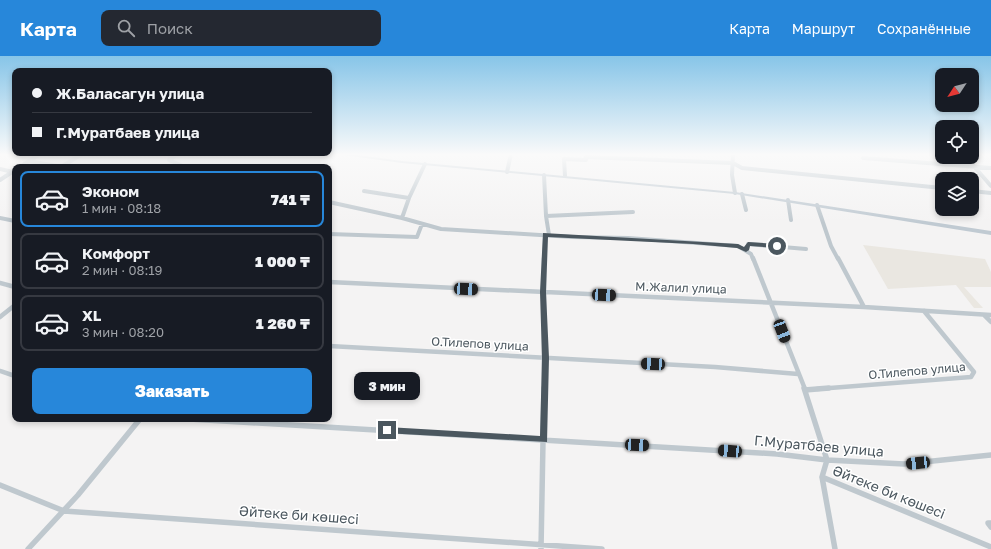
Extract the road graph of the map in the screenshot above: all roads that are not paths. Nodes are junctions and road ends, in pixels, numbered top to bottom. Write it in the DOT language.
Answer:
graph roads {
  1 [pos="419,177"];
  2 [pos="544,177"];
  3 [pos="575,177"];
  4 [pos="734,177"];
  5 [pos="832,177"];
  6 [pos="983,177"];
  7 [pos="991,186"];
  8 [pos="935,187"];
  9 [pos="364,191"];
  10 [pos="979,192"];
  11 [pos="735,193"];
  12 [pos="991,193"];
  13 [pos="742,194"];
  14 [pos="409,198"];
  15 [pos="788,200"];
  16 [pos="332,203"];
  17 [pos="817,205"];
  18 [pos="746,210"];
  19 [pos="633,212"];
  20 [pos="546,216"];
  21 [pos="0,218"];
  22 [pos="402,218"];
  23 [pos="791,220"];
  24 [pos="12,221"];
  25 [pos="422,224"];
  26 [pos="991,233"];
  27 [pos="332,234"];
  28 [pos="547,235"];
  29 [pos="806,249"];
  30 [pos="746,250"];
  31 [pos="332,282"];
  32 [pos="0,283"];
  33 [pos="12,286"];
  34 [pos="543,292"];
  35 [pos="772,302"];
  36 [pos="12,307"];
  37 [pos="864,307"];
  38 [pos="924,311"];
  39 [pos="984,314"];
  40 [pos="991,315"];
  41 [pos="0,317"];
  42 [pos="991,322"];
  43 [pos="332,346"];
  44 [pos="545,358"];
  45 [pos="0,371"];
  46 [pos="798,374"];
  47 [pos="12,375"];
  48 [pos="804,390"];
  49 [pos="138,422"];
  50 [pos="242,422"];
  51 [pos="544,439"];
  52 [pos="991,455"];
  53 [pos="827,460"];
  54 [pos="822,477"];
  55 [pos="0,485"];
  56 [pos="64,511"];
  57 [pos="991,523"];
  58 [pos="991,527"];
  59 [pos="541,547"];
  60 [pos="991,547"];
  61 [pos="28,549"];
  62 [pos="602,549"];
  63 [pos="835,549"];
  1 -- 14 [label="street"];
  2 -- 20 [label="street"];
  3 -- 11 [label="main road"];
  4 -- 11 [label="street"];
  5 -- 8 [label="street"];
  6 -- 7 [label="street"];
  9 -- 14 [label="street"];
  10 -- 12 [label="street"];
  11 -- 13 [label="main road"];
  13 -- 15 [label="main road"];
  13 -- 18 [label="street"];
  14 -- 22 [label="street"];
  15 -- 17 [label="main road"];
  15 -- 23 [label="street"];
  16 -- 22 [label="street"];
  17 -- 26 [label="main road"];
  17 -- 37 [label="street"];
  19 -- 20 [label="street"];
  20 -- 28 [label="street"];
  21 -- 24 [label="street"];
  22 -- 25 [label="street"];
  25 -- 27 [label="street"];
  25 -- 28 [label="street"];
  28 -- 30 [label="street"];
  28 -- 34 [label="street"];
  29 -- 30 [label="street"];
  30 -- 35 [label="street"];
  31 -- 34 [label="street, М.Жалил улица"];
  32 -- 33 [label="street"];
  34 -- 35 [label="street, М.Жалил улица"];
  34 -- 44 [label="street"];
  35 -- 37 [label="street, М.Жалил улица"];
  35 -- 46 [label="street"];
  36 -- 41 [label="street"];
  37 -- 38 [label="street, М.Жалил улица"];
  38 -- 39 [label="street, М.Жалил улица"];
  38 -- 48 [label="street, О.Тилепов улица"];
  39 -- 40 [label="street, М.Жалил улица"];
  39 -- 42 [label="street"];
  43 -- 44 [label="street, О.Тилепов улица"];
  44 -- 46 [label="street, О.Тилепов улица"];
  44 -- 51 [label="street"];
  45 -- 47 [label="street"];
  46 -- 48 [label="street"];
  48 -- 53 [label="street"];
  49 -- 56 [label="street"];
  50 -- 51 [label="street, Г.Муратбаев улица"];
  51 -- 53 [label="street, Г.Муратбаев улица"];
  51 -- 59 [label="street"];
  52 -- 53 [label="street, Г.Муратбаев улица"];
  53 -- 54 [label="street"];
  54 -- 60 [label="street, Әйтеке би көшесі"];
  54 -- 63 [label="street, Әйтеке би көшесі"];
  55 -- 56 [label="street, Әйтеке би көшесі"];
  56 -- 59 [label="street, Әйтеке би көшесі"];
  56 -- 61 [label="street"];
  57 -- 58 [label="street"];
  59 -- 62 [label="street, Әйтеке би көшесі"];
}
